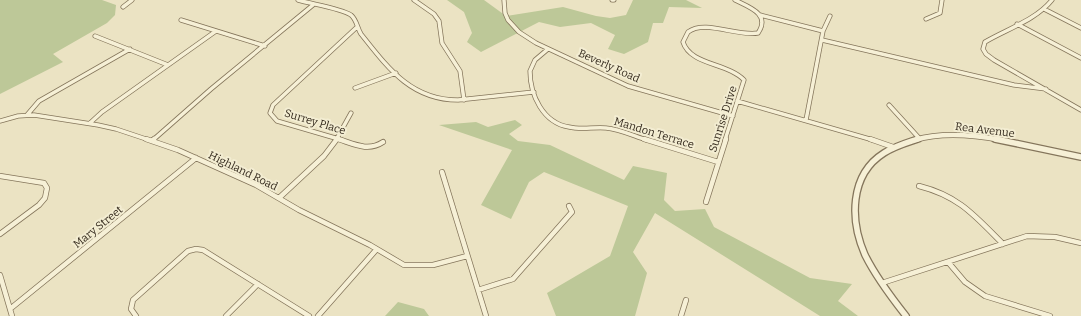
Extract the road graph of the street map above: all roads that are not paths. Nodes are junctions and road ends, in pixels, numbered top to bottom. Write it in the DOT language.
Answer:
graph roads {
  1 [pos="132,0"];
  2 [pos="298,0"];
  3 [pos="414,0"];
  4 [pos="504,0"];
  5 [pos="735,0"];
  6 [pos="942,0"];
  7 [pos="1052,0"];
  8 [pos="313,5"];
  9 [pos="123,7"];
  10 [pos="1044,9"];
  11 [pos="760,15"];
  12 [pos="830,16"];
  13 [pos="926,19"];
  14 [pos="181,20"];
  15 [pos="1017,24"];
  16 [pos="357,27"];
  17 [pos="1081,28"];
  18 [pos="216,31"];
  19 [pos="823,31"];
  20 [pos="95,36"];
  21 [pos="822,40"];
  22 [pos="265,46"];
  23 [pos="130,49"];
  24 [pos="548,49"];
  25 [pos="1081,58"];
  26 [pos="168,65"];
  27 [pos="396,74"];
  28 [pos="355,88"];
  29 [pos="1046,89"];
  30 [pos="534,92"];
  31 [pos="464,100"];
  32 [pos="737,101"];
  33 [pos="889,105"];
  34 [pos="1081,110"];
  35 [pos="352,113"];
  36 [pos="27,115"];
  37 [pos="733,116"];
  38 [pos="0,120"];
  39 [pos="806,120"];
  40 [pos="90,123"];
  41 [pos="919,138"];
  42 [pos="337,139"];
  43 [pos="152,141"];
  44 [pos="383,142"];
  45 [pos="893,147"];
  46 [pos="1081,157"];
  47 [pos="196,158"];
  48 [pos="718,162"];
  49 [pos="442,172"];
  50 [pos="0,176"];
  51 [pos="919,186"];
  52 [pos="279,198"];
  53 [pos="706,202"];
  54 [pos="569,206"];
  55 [pos="0,234"];
  56 [pos="1003,244"];
  57 [pos="1081,244"];
  58 [pos="376,250"];
  59 [pos="467,256"];
  60 [pos="948,262"];
  61 [pos="0,275"];
  62 [pos="882,283"];
  63 [pos="258,284"];
  64 [pos="478,290"];
  65 [pos="686,300"];
  66 [pos="10,309"];
  67 [pos="12,316"];
  68 [pos="136,316"];
  69 [pos="226,316"];
  70 [pos="309,316"];
  71 [pos="318,316"];
  72 [pos="486,316"];
  73 [pos="681,316"];
  74 [pos="906,316"];
  75 [pos="1050,316"];
  1 -- 9 [label="street"];
  2 -- 8 [label="street"];
  3 -- 31 [label="street"];
  4 -- 24 [label="street, Beverly Road"];
  5 -- 11 [label="street"];
  6 -- 13 [label="street"];
  7 -- 10 [label="street"];
  8 -- 16 [label="street"];
  8 -- 22 [label="street"];
  10 -- 15 [label="street"];
  10 -- 17 [label="street"];
  11 -- 19 [label="street"];
  11 -- 32 [label="street, Sunrise Drive"];
  12 -- 19 [label="street"];
  14 -- 18 [label="street"];
  15 -- 25 [label="street"];
  15 -- 29 [label="street"];
  16 -- 27 [label="street"];
  16 -- 42 [label="street, Surrey Place"];
  18 -- 22 [label="street"];
  18 -- 26 [label="street"];
  19 -- 21 [label="street"];
  20 -- 23 [label="street"];
  21 -- 29 [label="street"];
  21 -- 39 [label="street"];
  22 -- 43 [label="street"];
  23 -- 26 [label="street"];
  23 -- 36 [label="street"];
  24 -- 30 [label="street, Mandon Terrace"];
  24 -- 37 [label="street, Beverly Road"];
  26 -- 40 [label="street"];
  27 -- 28 [label="street"];
  27 -- 31 [label="street"];
  29 -- 34 [label="street"];
  30 -- 31 [label="street"];
  30 -- 48 [label="street, Mandon Terrace"];
  32 -- 37 [label="street, Sunrise Drive"];
  32 -- 39 [label="street"];
  33 -- 41 [label="street"];
  35 -- 42 [label="street"];
  36 -- 38 [label="street, Highland Road"];
  36 -- 40 [label="street, Highland Road"];
  37 -- 48 [label="street, Sunrise Drive"];
  39 -- 45 [label="street"];
  40 -- 43 [label="street, Highland Road"];
  41 -- 45 [label="street, Rea Avenue"];
  41 -- 46 [label="street, Rea Avenue"];
  42 -- 44 [label="street, Surrey Place"];
  42 -- 52 [label="street"];
  43 -- 47 [label="street, Highland Road"];
  45 -- 62 [label="street, Rea Avenue"];
  47 -- 52 [label="street, Highland Road"];
  47 -- 66 [label="street, Mary Street"];
  48 -- 53 [label="street, Sunrise Drive"];
  49 -- 59 [label="street"];
  50 -- 55 [label="street"];
  51 -- 56 [label="street"];
  52 -- 58 [label="street, Highland Road"];
  54 -- 64 [label="street"];
  56 -- 57 [label="street"];
  56 -- 60 [label="street"];
  58 -- 59 [label="street, Highland Road"];
  58 -- 71 [label="street"];
  59 -- 64 [label="street"];
  60 -- 62 [label="street"];
  60 -- 75 [label="street"];
  61 -- 66 [label="street"];
  62 -- 74 [label="street, Rea Avenue"];
  63 -- 68 [label="street"];
  63 -- 69 [label="street"];
  63 -- 70 [label="street"];
  64 -- 72 [label="street"];
  65 -- 73 [label="street"];
  66 -- 67 [label="street"];
}
